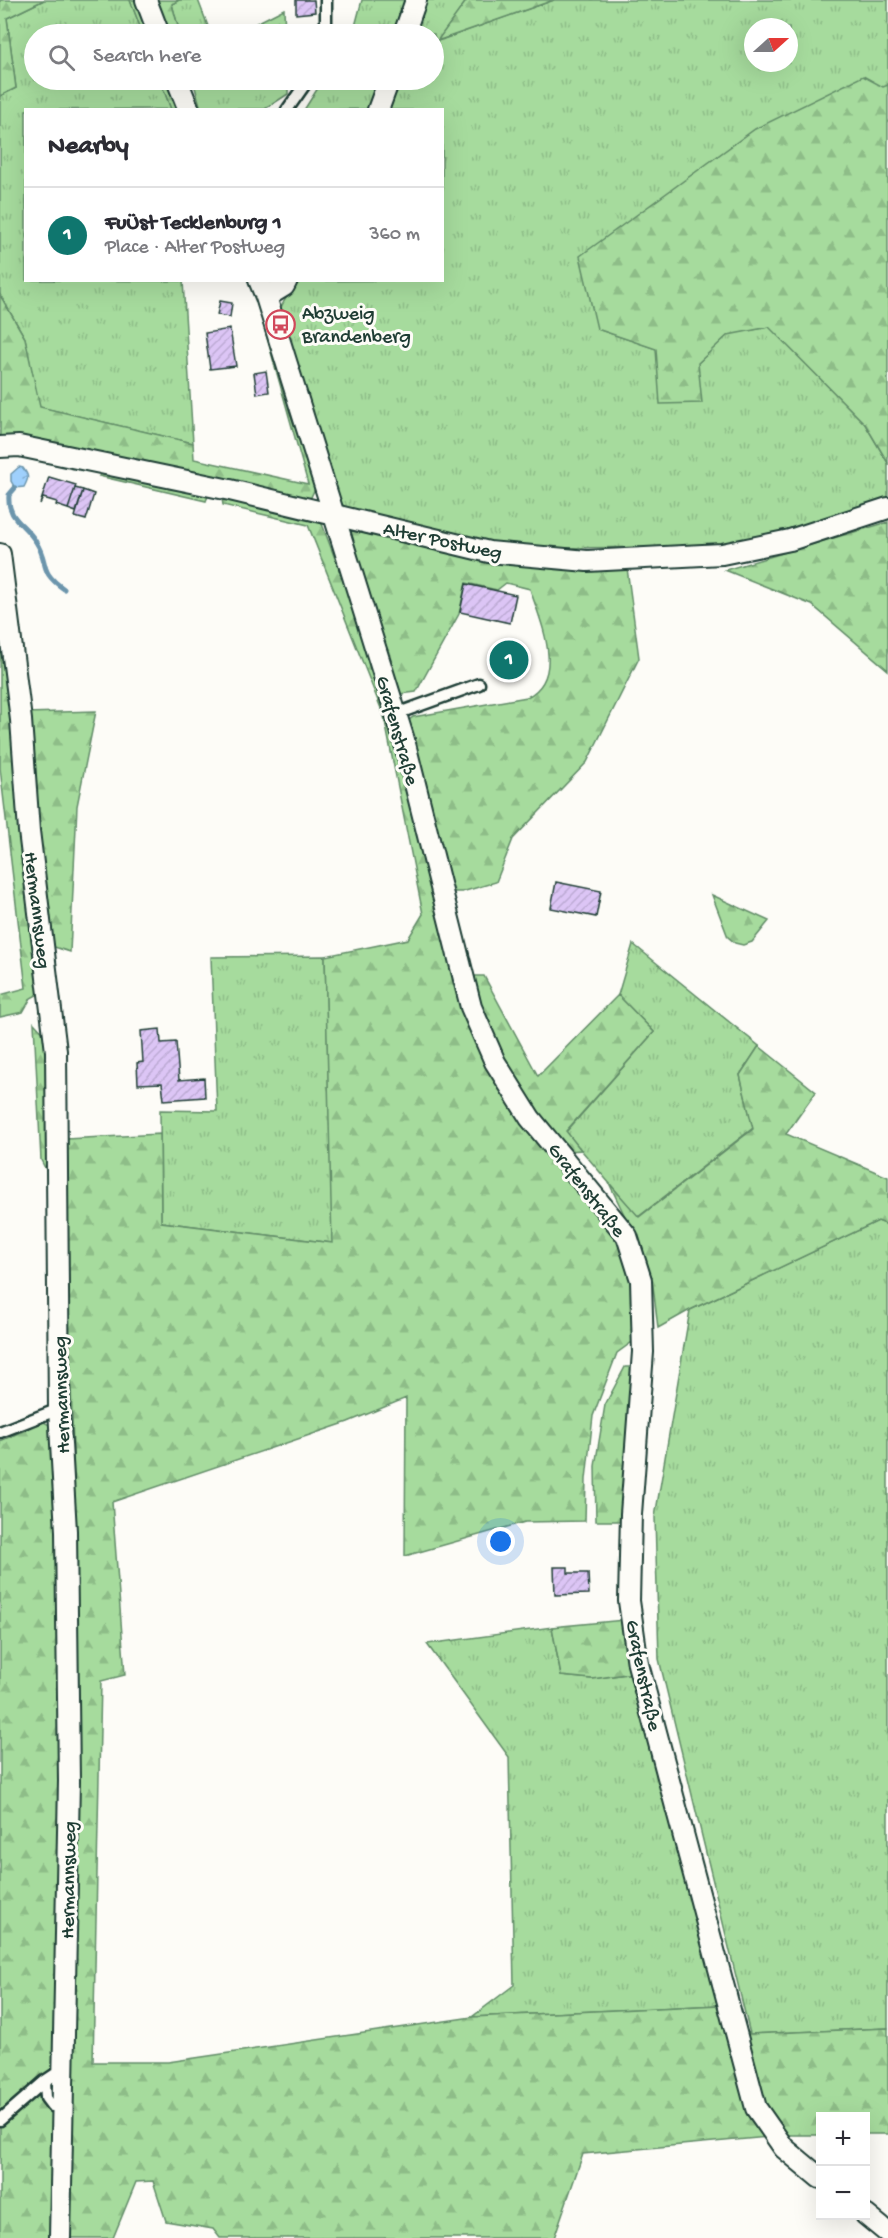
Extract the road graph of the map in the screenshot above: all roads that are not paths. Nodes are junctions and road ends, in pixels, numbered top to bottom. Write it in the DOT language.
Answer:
graph roads {
  1 [pos="146,0"];
  2 [pos="326,0"];
  3 [pos="416,0"];
  4 [pos="155,24"];
  5 [pos="326,24"];
  6 [pos="408,24"];
  7 [pos="181,90"];
  8 [pos="301,90"];
  9 [pos="385,90"];
  10 [pos="188,108"];
  11 [pos="288,108"];
  12 [pos="379,108"];
  13 [pos="286,282"];
  14 [pos="263,289"];
  15 [pos="0,447"];
  16 [pos="888,508"];
  17 [pos="333,514"];
  18 [pos="0,554"];
  19 [pos="479,684"];
  20 [pos="396,714"];
  21 [pos="59,1409"];
  22 [pos="0,1432"];
  23 [pos="63,2069"];
  24 [pos="45,2081"];
  25 [pos="63,2105"];
  26 [pos="0,2120"];
  27 [pos="816,2175"];
  28 [pos="870,2218"];
  29 [pos="888,2233"];
  30 [pos="60,2238"];
  1 -- 4 [label="street"];
  2 -- 5 [label="lane"];
  3 -- 6 [label="street"];
  7 -- 10 [label="street"];
  8 -- 11 [label="lane"];
  9 -- 12 [label="street"];
  13 -- 14 [label="street"];
  14 -- 17 [label="street, Grafenstraße"];
  15 -- 17 [label="street, Alter Postweg"];
  16 -- 17 [label="street, Alter Postweg"];
  17 -- 20 [label="street, Grafenstraße"];
  18 -- 21 [label="street, Hermannsweg"];
  19 -- 20 [label="lane"];
  20 -- 27 [label="street, Grafenstraße"];
  21 -- 22 [label="lane"];
  21 -- 23 [label="street, Hermannsweg"];
  23 -- 24 [label="lane"];
  23 -- 25 [label="street, Hermannsweg"];
  24 -- 25 [label="lane"];
  24 -- 26 [label="lane"];
  25 -- 30 [label="street, Hermannsweg"];
  28 -- 29 [label="street"];
}
